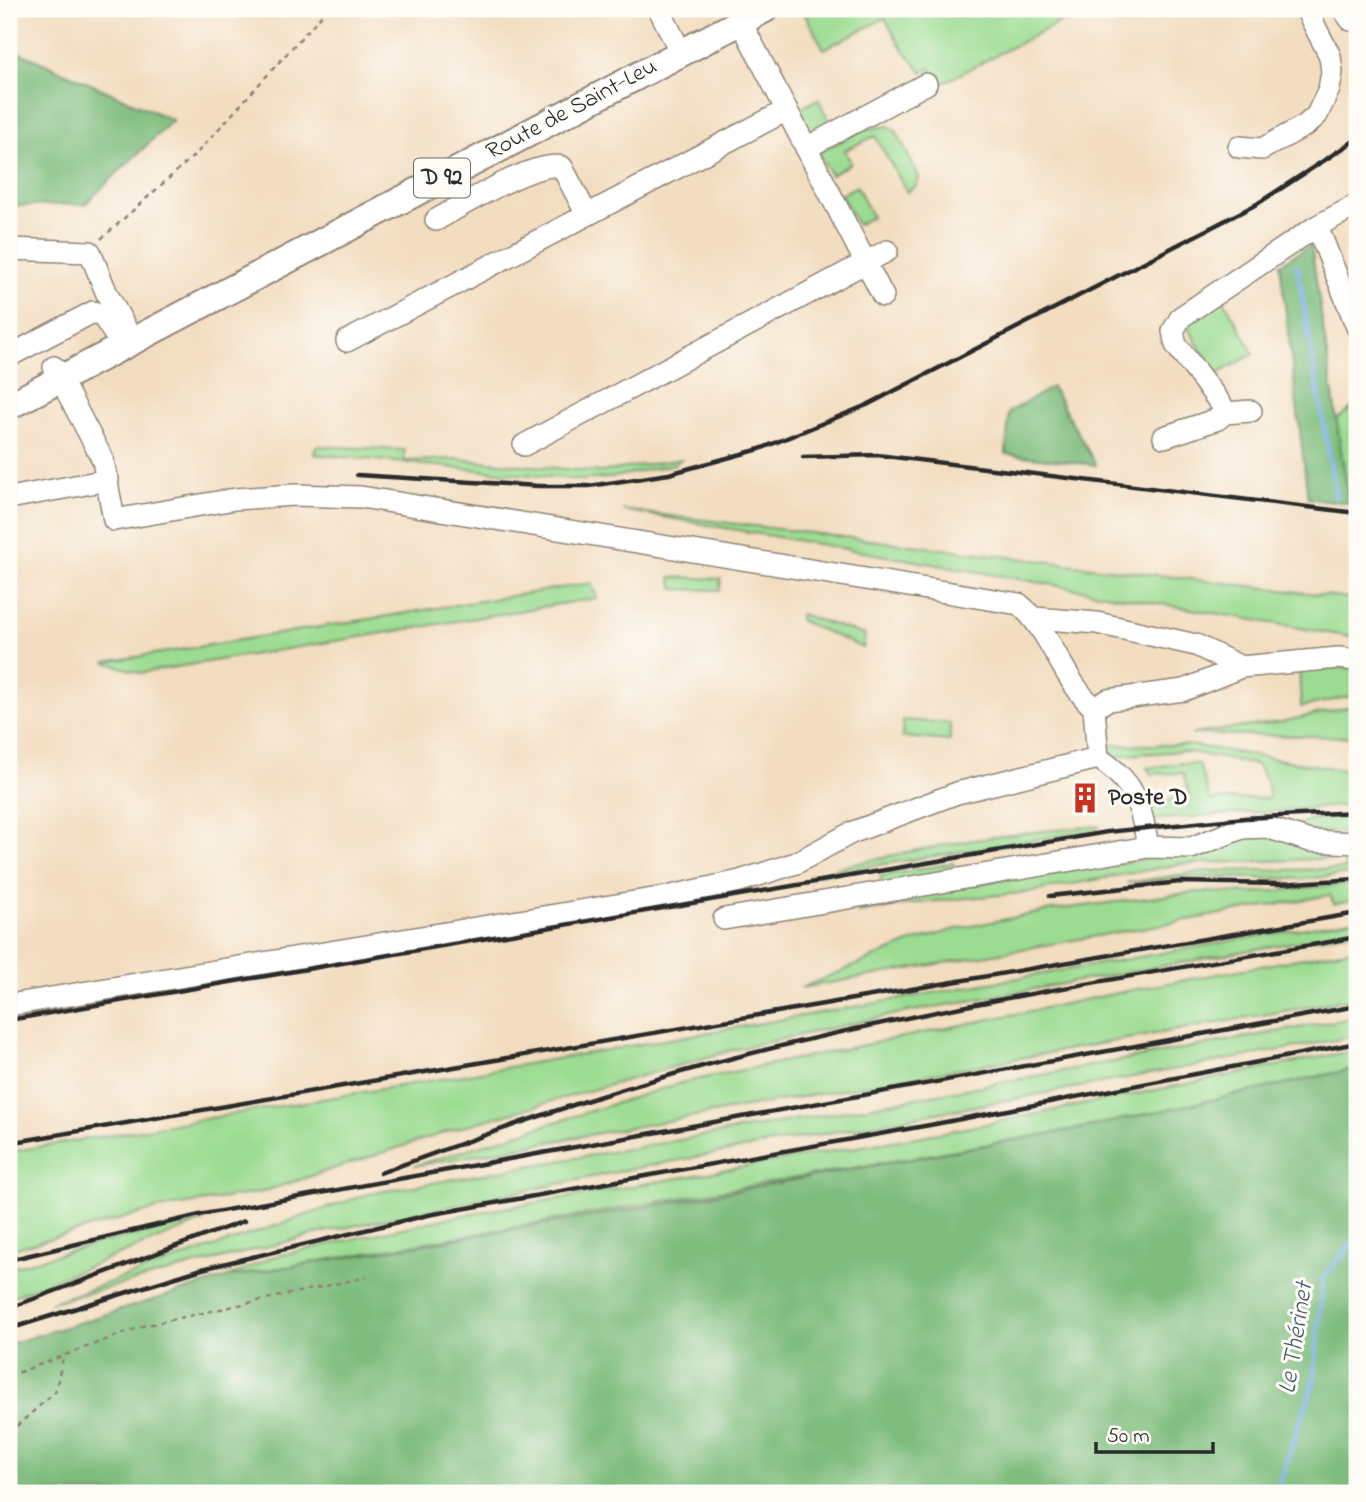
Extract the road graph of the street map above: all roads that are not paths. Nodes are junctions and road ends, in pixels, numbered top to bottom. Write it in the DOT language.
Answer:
graph roads {
  1 [pos="659,9"];
  2 [pos="765,9"];
  3 [pos="1306,9"];
  4 [pos="1343,9"];
  5 [pos="739,15"];
  6 [pos="1357,18"];
  7 [pos="675,41"];
  8 [pos="926,84"];
  9 [pos="787,110"];
  10 [pos="1239,147"];
  11 [pos="806,148"];
  12 [pos="1357,205"];
  13 [pos="587,215"];
  14 [pos="436,220"];
  15 [pos="1317,226"];
  16 [pos="9,249"];
  17 [pos="887,251"];
  18 [pos="866,262"];
  19 [pos="883,296"];
  20 [pos="1357,327"];
  21 [pos="123,340"];
  22 [pos="347,341"];
  23 [pos="9,356"];
  24 [pos="57,373"];
  25 [pos="9,391"];
  26 [pos="9,406"];
  27 [pos="1251,411"];
  28 [pos="1225,413"];
  29 [pos="1164,437"];
  30 [pos="524,445"];
  31 [pos="108,480"];
  32 [pos="9,498"];
  33 [pos="1035,618"];
  34 [pos="1357,660"];
  35 [pos="1241,667"];
  36 [pos="1094,708"];
  37 [pos="1098,758"];
  38 [pos="1357,843"];
  39 [pos="1148,847"];
  40 [pos="724,919"];
  41 [pos="9,1005"];
  1 -- 7 [label="street"];
  2 -- 5 [label="main road, Route de Saint-Leu / D 92"];
  3 -- 10 [label="street"];
  4 -- 6 [label="street"];
  5 -- 7 [label="main road, Route de Saint-Leu / D 92"];
  5 -- 9 [label="street"];
  5 -- 21 [label="main road, Route de Saint-Leu / D 92"];
  7 -- 21 [label="main road, Route de Saint-Leu / D 92"];
  8 -- 11 [label="street"];
  9 -- 11 [label="street"];
  9 -- 13 [label="street"];
  11 -- 18 [label="street"];
  12 -- 15 [label="street"];
  13 -- 14 [label="street"];
  13 -- 22 [label="street"];
  15 -- 20 [label="street"];
  15 -- 28 [label="street"];
  16 -- 21 [label="street"];
  17 -- 18 [label="street"];
  18 -- 19 [label="street"];
  18 -- 30 [label="street"];
  21 -- 23 [label="street"];
  21 -- 24 [label="main road, D 92"];
  24 -- 25 [label="main road, D 92"];
  24 -- 26 [label="main road, D 92"];
  24 -- 31 [label="street"];
  27 -- 28 [label="street"];
  28 -- 29 [label="street"];
  31 -- 32 [label="street"];
  31 -- 33 [label="street"];
  33 -- 35 [label="street"];
  33 -- 36 [label="street"];
  34 -- 35 [label="street"];
  35 -- 36 [label="street"];
  36 -- 37 [label="street"];
  37 -- 39 [label="street"];
  37 -- 41 [label="street"];
  38 -- 39 [label="street"];
  39 -- 40 [label="street"];
}
